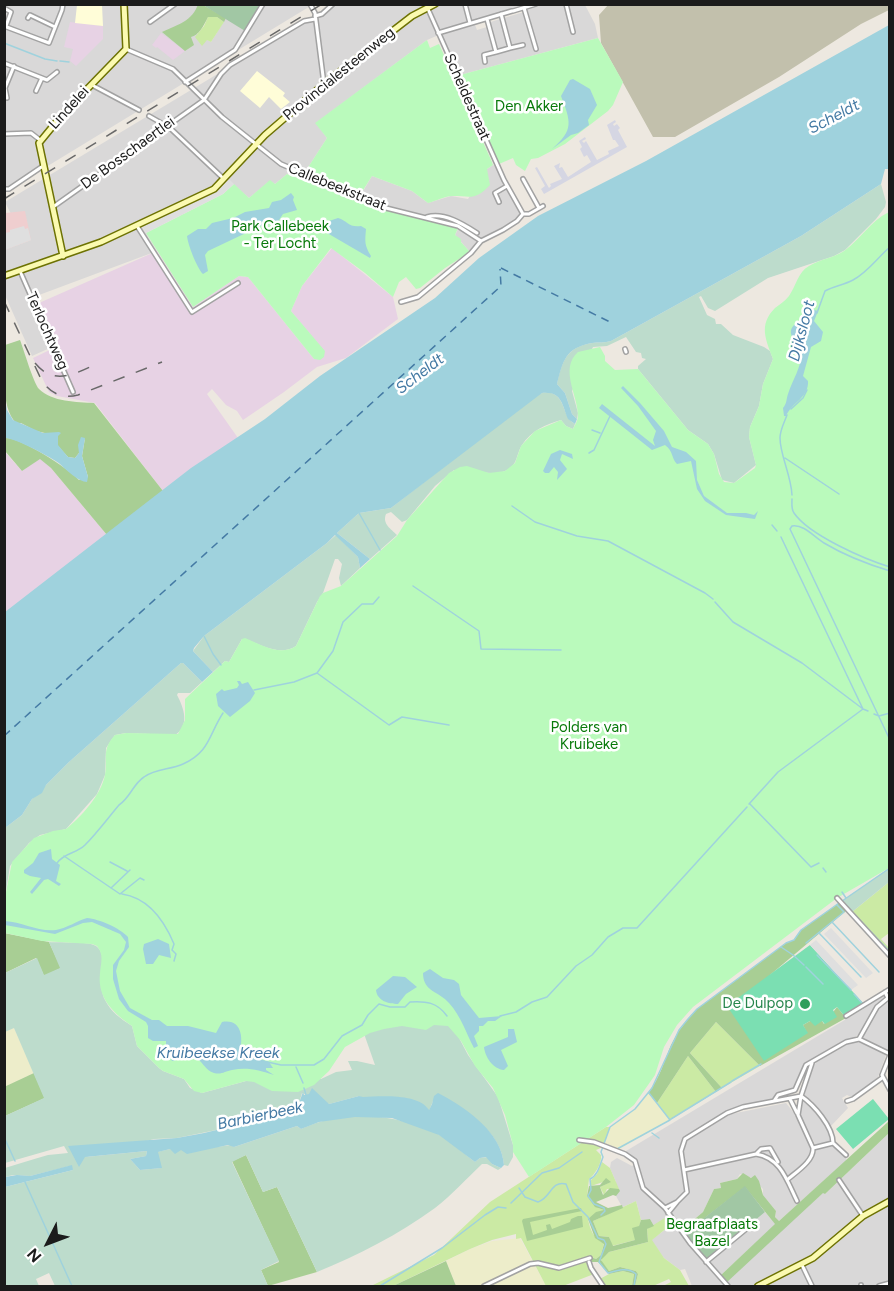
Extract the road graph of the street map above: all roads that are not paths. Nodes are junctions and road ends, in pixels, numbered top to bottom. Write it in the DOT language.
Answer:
graph roads {
  1 [pos="63,4"];
  2 [pos="124,4"];
  3 [pos="175,4"];
  4 [pos="262,4"];
  5 [pos="310,4"];
  6 [pos="333,4"];
  7 [pos="465,4"];
  8 [pos="513,4"];
  9 [pos="536,4"];
  10 [pos="566,4"];
  11 [pos="432,6"];
  12 [pos="4,8"];
  13 [pos="524,8"];
  14 [pos="513,11"];
  15 [pos="501,14"];
  16 [pos="315,17"];
  17 [pos="28,18"];
  18 [pos="487,19"];
  19 [pos="150,22"];
  20 [pos="470,23"];
  21 [pos="5,26"];
  22 [pos="55,27"];
  23 [pos="573,32"];
  24 [pos="438,33"];
  25 [pos="523,45"];
  26 [pos="510,48"];
  27 [pos="126,49"];
  28 [pos="536,49"];
  29 [pos="496,52"];
  30 [pos="485,62"];
  31 [pos="4,63"];
  32 [pos="13,68"];
  33 [pos="57,72"];
  34 [pos="42,78"];
  35 [pos="185,82"];
  36 [pos="91,84"];
  37 [pos="324,84"];
  38 [pos="36,91"];
  39 [pos="7,98"];
  40 [pos="204,100"];
  41 [pos="139,110"];
  42 [pos="149,116"];
  43 [pos="167,126"];
  44 [pos="4,134"];
  45 [pos="40,140"];
  46 [pos="255,145"];
  47 [pos="43,166"];
  48 [pos="523,178"];
  49 [pos="224,179"];
  50 [pos="507,186"];
  51 [pos="4,189"];
  52 [pos="499,201"];
  53 [pos="52,207"];
  54 [pos="523,214"];
  55 [pos="426,217"];
  56 [pos="137,226"];
  57 [pos="477,233"];
  58 [pos="481,241"];
  59 [pos="63,256"];
  60 [pos="20,271"];
  61 [pos="4,276"];
  62 [pos="238,283"];
  63 [pos="401,302"];
  64 [pos="73,392"];
  65 [pos="837,898"];
  66 [pos="890,956"];
  67 [pos="890,989"];
  68 [pos="885,992"];
  69 [pos="846,1016"];
  70 [pos="859,1039"];
  71 [pos="890,1055"];
  72 [pos="812,1063"];
  73 [pos="882,1078"];
  74 [pos="890,1090"];
  75 [pos="801,1096"];
  76 [pos="790,1099"];
  77 [pos="774,1101"];
  78 [pos="847,1101"];
  79 [pos="798,1115"];
  80 [pos="579,1140"];
  81 [pos="833,1143"];
  82 [pos="813,1148"];
  83 [pos="756,1154"];
  84 [pos="846,1155"];
  85 [pos="778,1164"];
  86 [pos="684,1170"];
  87 [pos="787,1180"];
  88 [pos="839,1180"];
  89 [pos="796,1201"];
  90 [pos="889,1201"];
  91 [pos="677,1202"];
  92 [pos="665,1208"];
  93 [pos="668,1213"];
  94 [pos="863,1216"];
  95 [pos="752,1225"];
  96 [pos="706,1262"];
  97 [pos="802,1265"];
  98 [pos="890,1283"];
  99 [pos="483,1287"];
  100 [pos="603,1287"];
  101 [pos="728,1287"];
  102 [pos="758,1287"];
  103 [pos="812,1287"];
  104 [pos="879,1287"];
  1 -- 22 [label="street"];
  2 -- 27 [label="main road"];
  3 -- 19 [label="street"];
  4 -- 35 [label="street"];
  5 -- 16 [label="street"];
  6 -- 16 [label="street"];
  7 -- 20 [label="street"];
  8 -- 14 [label="street"];
  9 -- 13 [label="street"];
  10 -- 23 [label="street"];
  11 -- 24 [label="street, Scheldestraat"];
  11 -- 37 [label="main road, Provincialesteenweg"];
  12 -- 21 [label="street"];
  13 -- 14 [label="street"];
  13 -- 28 [label="street"];
  14 -- 15 [label="street"];
  15 -- 18 [label="street"];
  15 -- 26 [label="street"];
  16 -- 37 [label="street"];
  16 -- 40 [label="street"];
  17 -- 22 [label="street"];
  18 -- 20 [label="street"];
  18 -- 29 [label="street"];
  20 -- 24 [label="street"];
  21 -- 22 [label="street"];
  24 -- 50 [label="street, Scheldestraat"];
  25 -- 26 [label="street"];
  26 -- 29 [label="street"];
  27 -- 35 [label="street, Callebeekstraat"];
  27 -- 36 [label="main road, Lindelei"];
  29 -- 30 [label="street"];
  31 -- 32 [label="street"];
  32 -- 34 [label="street"];
  32 -- 39 [label="street"];
  33 -- 34 [label="street"];
  34 -- 38 [label="street"];
  35 -- 40 [label="street, Callebeekstraat"];
  36 -- 41 [label="street"];
  36 -- 45 [label="main road, Lindelei"];
  37 -- 46 [label="main road, Provincialesteenweg"];
  40 -- 43 [label="street, De Bosschaertlei"];
  40 -- 46 [label="street, Callebeekstraat"];
  42 -- 43 [label="street"];
  43 -- 49 [label="street"];
  43 -- 53 [label="street, De Bosschaertlei"];
  44 -- 45 [label="street"];
  45 -- 47 [label="main road, Lindelei"];
  46 -- 49 [label="main road, Provincialesteenweg"];
  46 -- 55 [label="street, Callebeekstraat"];
  47 -- 51 [label="street"];
  47 -- 53 [label="main road, Lindelei"];
  48 -- 54 [label="street"];
  49 -- 56 [label="main road, Provincialesteenweg"];
  50 -- 52 [label="street"];
  50 -- 54 [label="street, Scheldestraat"];
  53 -- 59 [label="main road, Lindelei"];
  54 -- 58 [label="street"];
  55 -- 57 [label="street, Callebeekstraat"];
  55 -- 58 [label="street, Callebeekstraat"];
  56 -- 59 [label="main road, Provincialesteenweg"];
  56 -- 62 [label="street"];
  58 -- 63 [label="street"];
  59 -- 60 [label="main road, Provincialesteenweg"];
  60 -- 61 [label="main road, Provincialesteenweg"];
  60 -- 64 [label="street, Terlochtweg"];
  65 -- 66 [label="street"];
  67 -- 68 [label="street"];
  68 -- 69 [label="street"];
  68 -- 70 [label="street"];
  70 -- 71 [label="street"];
  70 -- 72 [label="street"];
  71 -- 73 [label="street"];
  72 -- 75 [label="street"];
  72 -- 77 [label="street"];
  73 -- 74 [label="street"];
  73 -- 78 [label="street"];
  75 -- 76 [label="street"];
  75 -- 79 [label="street"];
  75 -- 81 [label="street"];
  76 -- 77 [label="street"];
  76 -- 79 [label="street"];
  77 -- 86 [label="street"];
  79 -- 82 [label="street"];
  80 -- 92 [label="street"];
  81 -- 82 [label="street"];
  81 -- 84 [label="street"];
  82 -- 87 [label="street"];
  83 -- 85 [label="street"];
  83 -- 85 [label="street"];
  83 -- 86 [label="street"];
  85 -- 87 [label="street"];
  86 -- 91 [label="street"];
  87 -- 89 [label="street"];
  88 -- 94 [label="street"];
  90 -- 94 [label="main road"];
  91 -- 92 [label="street"];
  91 -- 93 [label="street"];
  92 -- 93 [label="street"];
  93 -- 96 [label="street"];
  94 -- 97 [label="main road"];
  95 -- 96 [label="street"];
  96 -- 101 [label="street"];
  97 -- 102 [label="main road"];
  97 -- 103 [label="street"];
  98 -- 104 [label="street"];
  99 -- 100 [label="street"];
}
